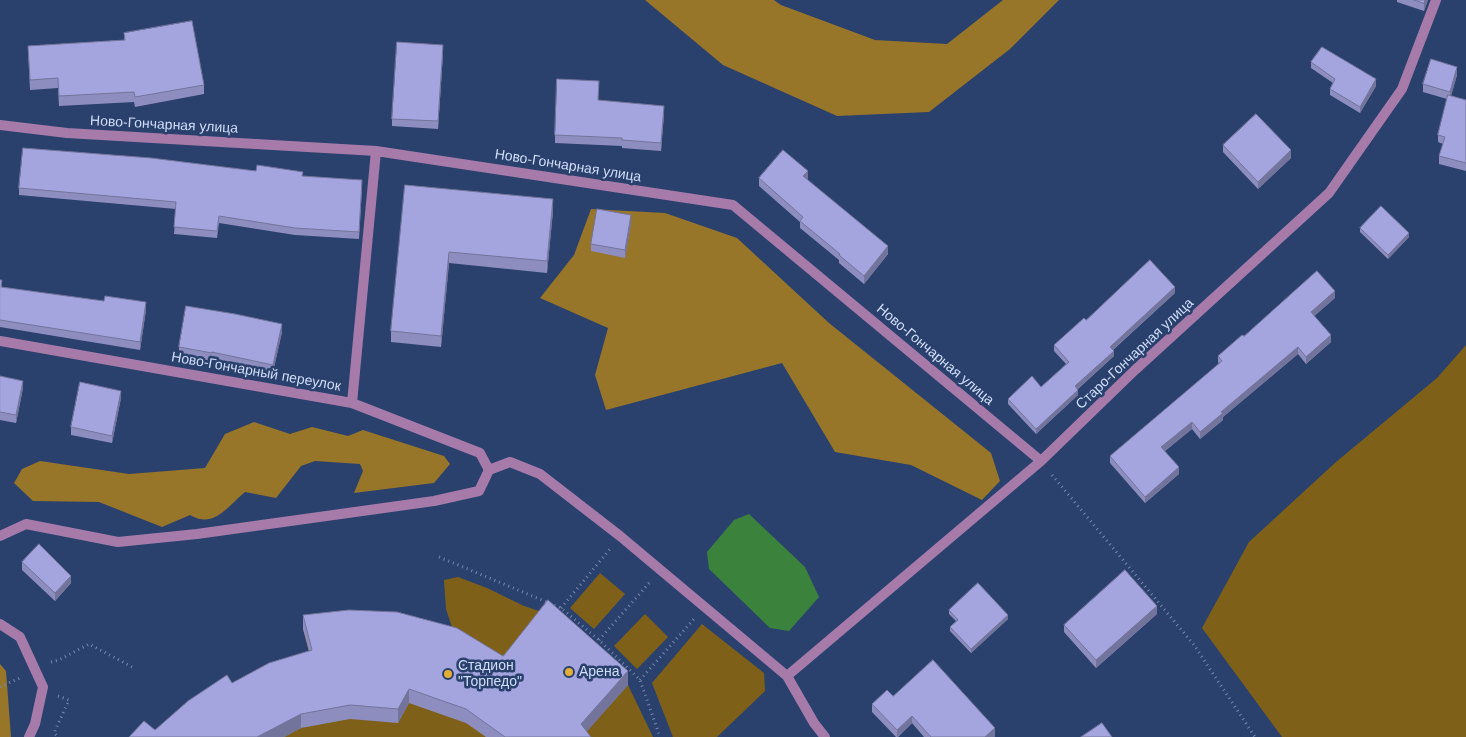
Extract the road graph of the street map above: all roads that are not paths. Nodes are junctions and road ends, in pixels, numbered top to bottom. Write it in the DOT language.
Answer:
graph roads {
  1 [pos="1436,0"];
  2 [pos="0,125"];
  3 [pos="376,152"];
  4 [pos="0,341"];
  5 [pos="352,403"];
  6 [pos="1041,461"];
  7 [pos="489,470"];
  8 [pos="0,536"];
  9 [pos="0,624"];
  10 [pos="787,676"];
  11 [pos="29,737"];
  12 [pos="825,737"];
  1 -- 6 [label="street, Старо-Гончарная улица"];
  2 -- 3 [label="street, Ново-Гончарная улица"];
  3 -- 5 [label="street"];
  3 -- 6 [label="street, Ново-Гончарная улица"];
  4 -- 5 [label="street, Ново-Гончарный переулок"];
  5 -- 7 [label="street, Ново-Гончарный переулок"];
  6 -- 10 [label="street, Старо-Гончарная улица"];
  7 -- 8 [label="street"];
  7 -- 10 [label="street"];
  9 -- 11 [label="street"];
  10 -- 12 [label="street"];
}
